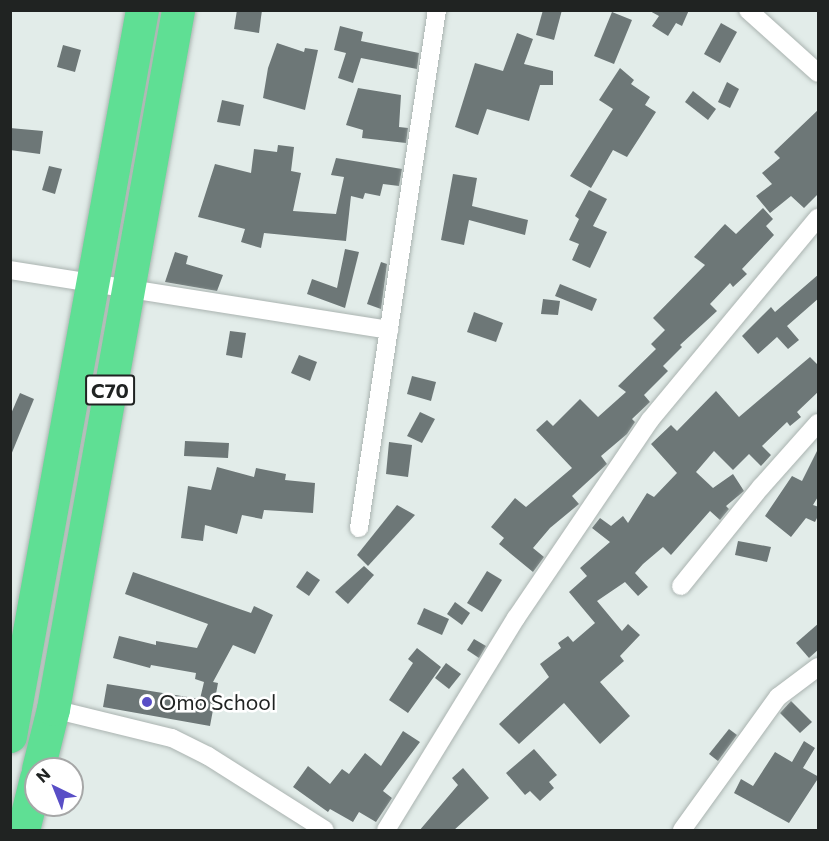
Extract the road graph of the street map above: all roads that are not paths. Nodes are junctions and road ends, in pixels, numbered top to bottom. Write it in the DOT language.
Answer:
graph roads {
  1 [pos="142,10"];
  2 [pos="178,10"];
  3 [pos="437,10"];
  4 [pos="748,10"];
  5 [pos="819,73"];
  6 [pos="819,218"];
  7 [pos="10,270"];
  8 [pos="92,286"];
  9 [pos="128,291"];
  10 [pos="389,330"];
  11 [pos="819,423"];
  12 [pos="359,528"];
  13 [pos="681,586"];
  14 [pos="819,667"];
  15 [pos="53,709"];
  16 [pos="10,736"];
  17 [pos="41,757"];
  18 [pos="325,831"];
  19 [pos="386,831"];
  20 [pos="682,831"];
  1 -- 8 [label="highway, C70"];
  2 -- 9 [label="highway, C70"];
  3 -- 10 [label="street"];
  4 -- 5 [label="street"];
  6 -- 19 [label="street"];
  7 -- 8 [label="street"];
  8 -- 9 [label="street"];
  8 -- 16 [label="highway, C70"];
  9 -- 10 [label="street"];
  9 -- 15 [label="highway, C70"];
  10 -- 12 [label="street"];
  11 -- 13 [label="street"];
  14 -- 20 [label="street"];
  15 -- 17 [label="highway, C70"];
  15 -- 18 [label="street"];
}
